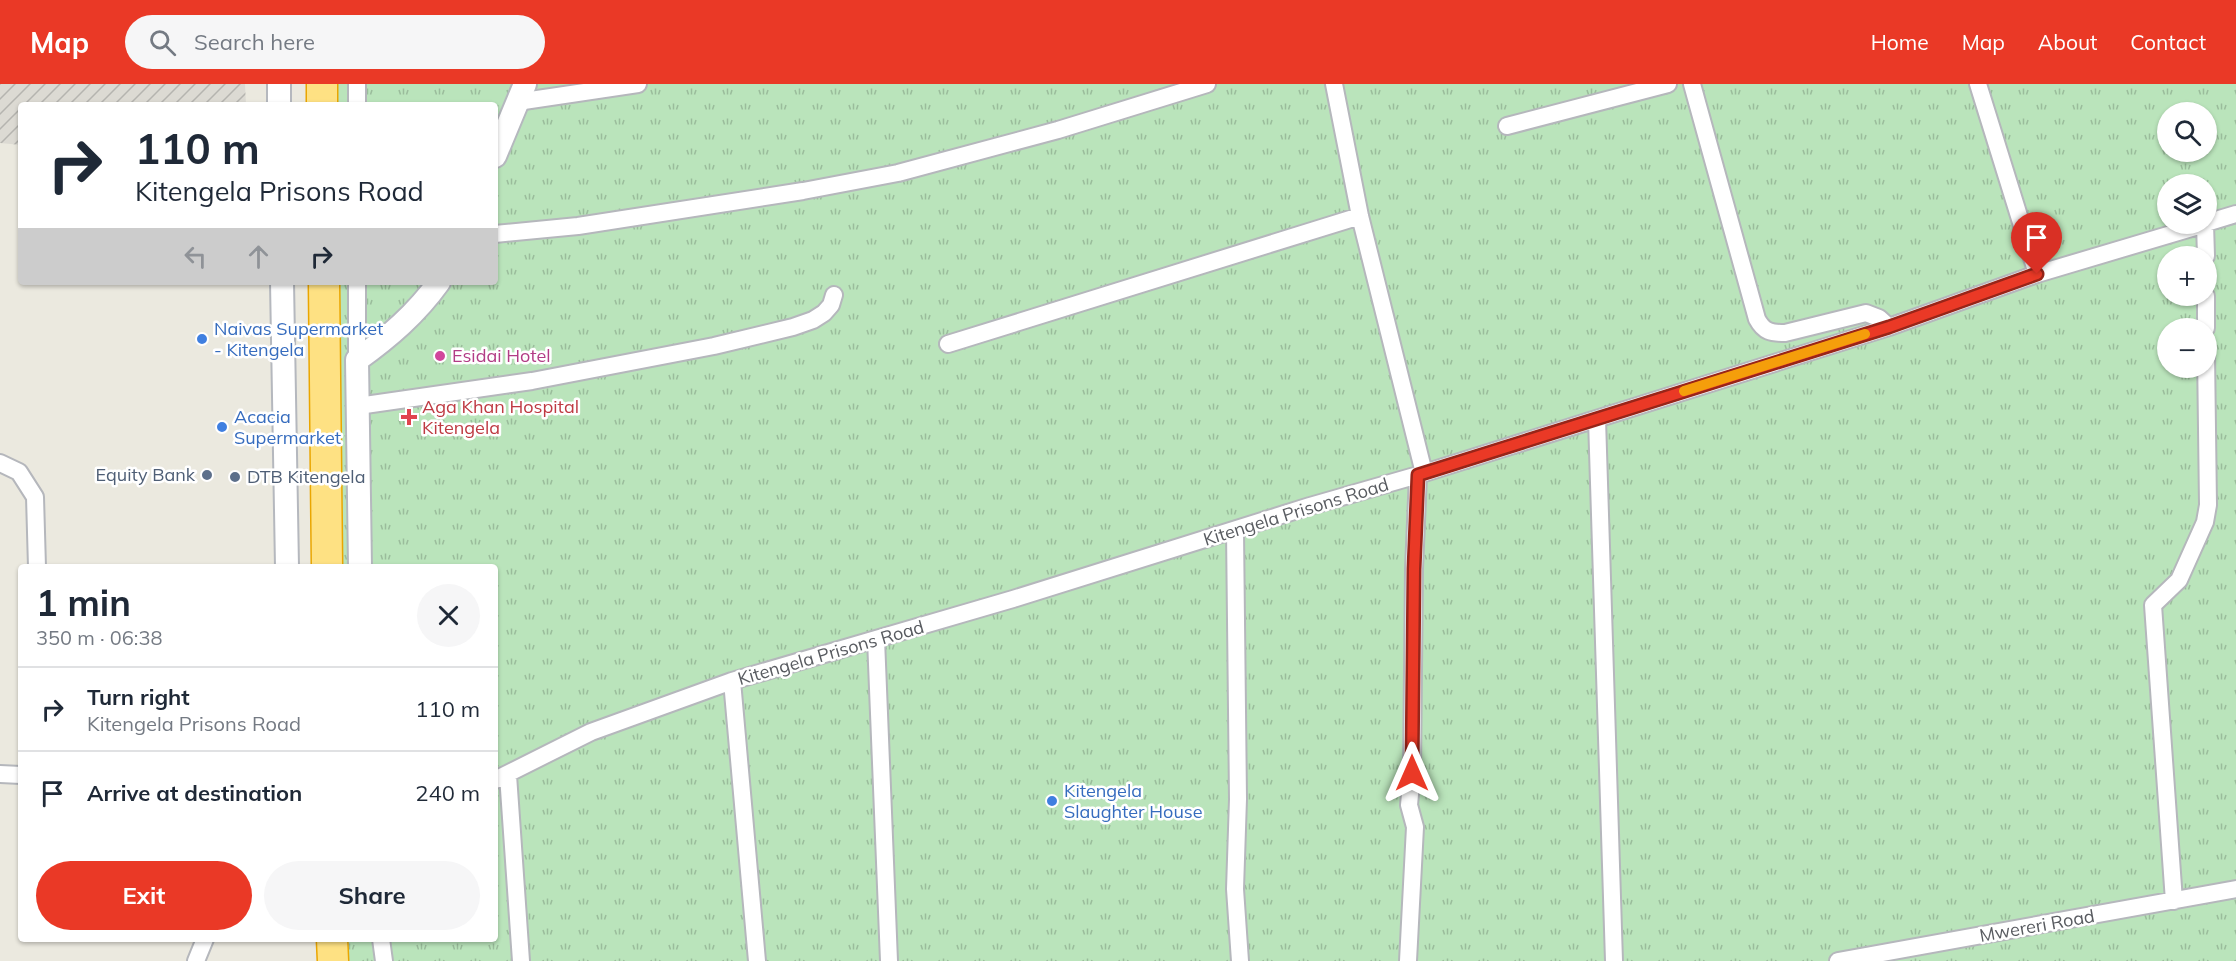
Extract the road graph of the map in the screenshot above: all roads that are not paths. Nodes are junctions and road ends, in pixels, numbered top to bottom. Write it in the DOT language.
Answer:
graph roads {
  1 [pos="279,84"];
  2 [pos="322,84"];
  3 [pos="357,84"];
  4 [pos="638,84"];
  5 [pos="1207,84"];
  6 [pos="1334,84"];
  7 [pos="1668,84"];
  8 [pos="1692,84"];
  9 [pos="1978,84"];
  10 [pos="521,93"];
  11 [pos="279,102"];
  12 [pos="322,102"];
  13 [pos="357,102"];
  14 [pos="1507,126"];
  15 [pos="498,149"];
  16 [pos="2236,214"];
  17 [pos="1360,216"];
  18 [pos="2217,220"];
  19 [pos="498,234"];
  20 [pos="2170,234"];
  21 [pos="2037,274"];
  22 [pos="282,285"];
  23 [pos="324,285"];
  24 [pos="357,285"];
  25 [pos="438,285"];
  26 [pos="834,295"];
  27 [pos="1889,327"];
  28 [pos="948,344"];
  29 [pos="357,360"];
  30 [pos="2206,378"];
  31 [pos="358,406"];
  32 [pos="1597,419"];
  33 [pos="0,463"];
  34 [pos="1421,474"];
  35 [pos="1235,531"];
  36 [pos="37,564"];
  37 [pos="287,564"];
  38 [pos="327,564"];
  39 [pos="360,564"];
  40 [pos="876,639"];
  41 [pos="732,681"];
  42 [pos="0,774"];
  43 [pos="18,775"];
  44 [pos="501,777"];
  45 [pos="2236,889"];
  46 [pos="2174,901"];
  47 [pos="204,942"];
  48 [pos="332,942"];
  49 [pos="381,942"];
  50 [pos="196,961"];
  51 [pos="333,961"];
  52 [pos="384,961"];
  53 [pos="521,961"];
  54 [pos="758,961"];
  55 [pos="889,961"];
  56 [pos="1240,961"];
  57 [pos="1408,961"];
  58 [pos="1614,961"];
  59 [pos="1838,961"];
  1 -- 11 [label="street"];
  2 -- 12 [label="highway"];
  3 -- 13 [label="street"];
  4 -- 10 [label="street"];
  5 -- 19 [label="street"];
  6 -- 17 [label="street"];
  7 -- 14 [label="street"];
  8 -- 27 [label="street"];
  9 -- 21 [label="street"];
  10 -- 15 [label="street"];
  16 -- 18 [label="street, Kitengela Prisons Road"];
  17 -- 28 [label="street"];
  17 -- 34 [label="street"];
  20 -- 21 [label="street, Kitengela Prisons Road"];
  21 -- 27 [label="street, Kitengela Prisons Road"];
  22 -- 37 [label="street"];
  23 -- 38 [label="highway"];
  24 -- 29 [label="street"];
  25 -- 29 [label="street"];
  26 -- 31 [label="street"];
  27 -- 32 [label="street, Kitengela Prisons Road"];
  29 -- 31 [label="street"];
  30 -- 46 [label="street"];
  31 -- 39 [label="street"];
  32 -- 34 [label="street, Kitengela Prisons Road"];
  32 -- 58 [label="street"];
  33 -- 36 [label="street"];
  34 -- 35 [label="street, Kitengela Prisons Road"];
  34 -- 57 [label="street"];
  35 -- 40 [label="street, Kitengela Prisons Road"];
  35 -- 56 [label="street"];
  40 -- 41 [label="street, Kitengela Prisons Road"];
  40 -- 55 [label="street"];
  41 -- 44 [label="street, Kitengela Prisons Road"];
  41 -- 54 [label="street"];
  42 -- 43 [label="street"];
  44 -- 53 [label="street"];
  45 -- 46 [label="street, Mwereri Road"];
  46 -- 59 [label="street, Mwereri Road"];
  47 -- 50 [label="street"];
  48 -- 51 [label="highway"];
  49 -- 52 [label="street"];
}
